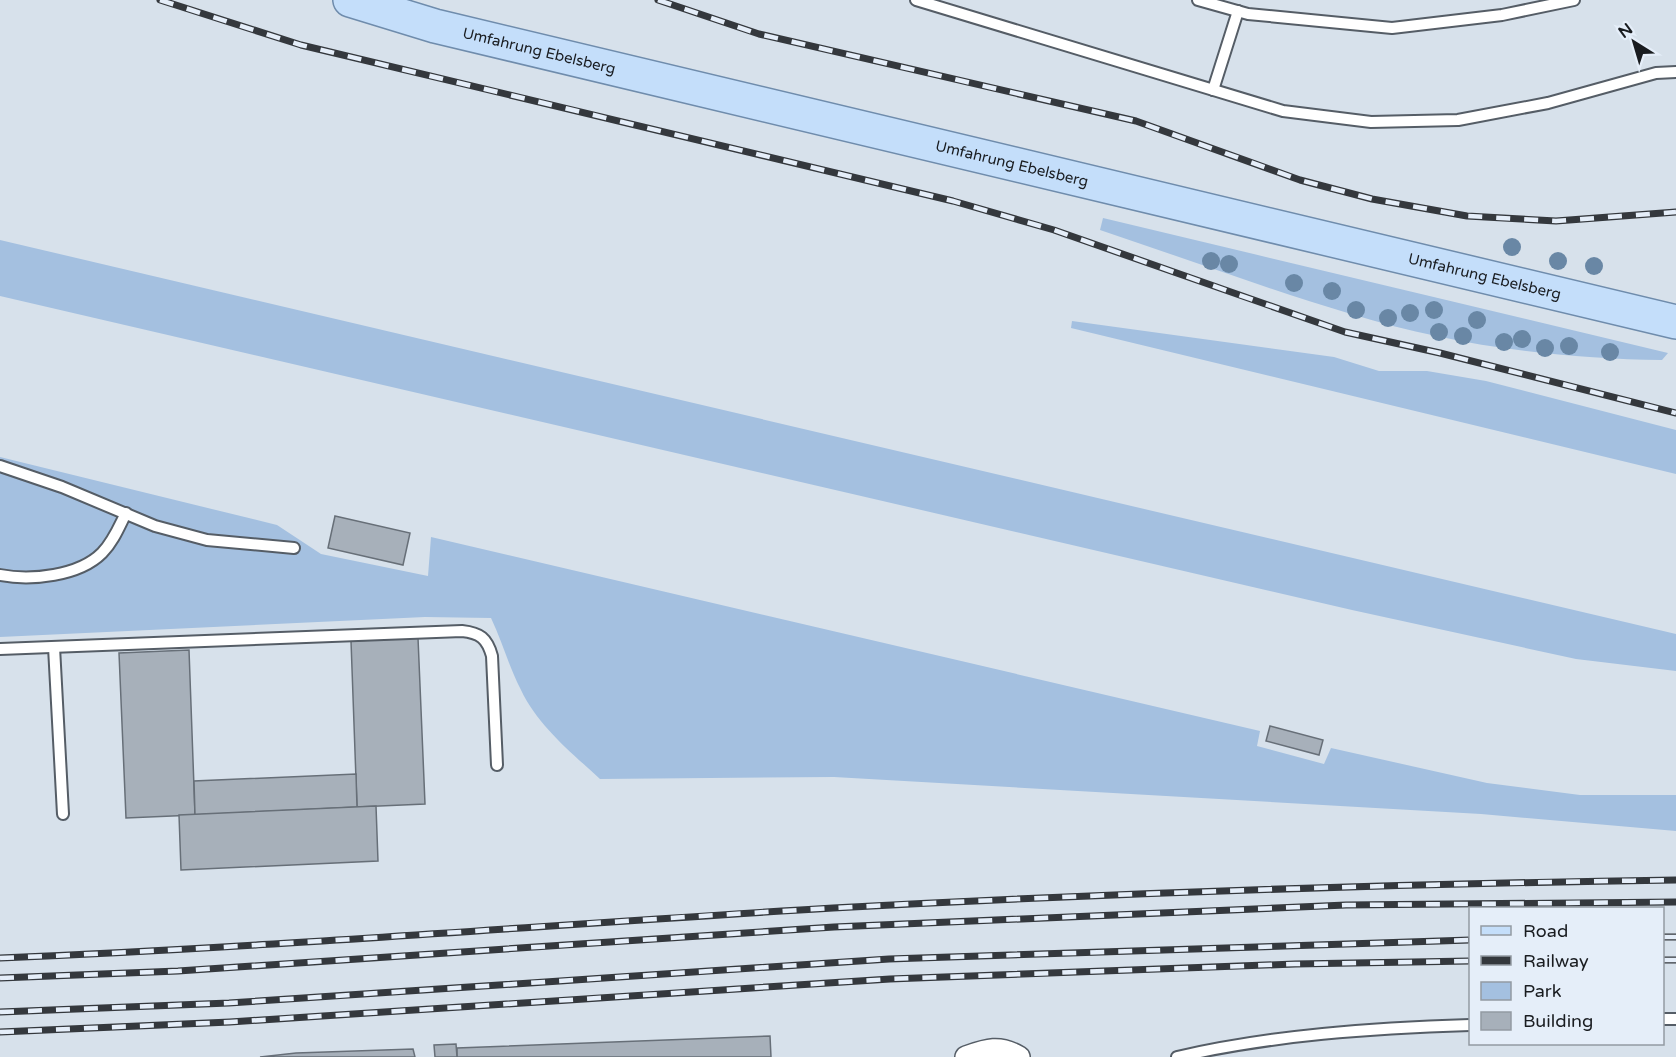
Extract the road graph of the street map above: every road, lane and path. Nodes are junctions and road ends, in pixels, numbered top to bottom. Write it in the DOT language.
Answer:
graph roads {
  1 [pos="350,0"];
  2 [pos="916,0"];
  3 [pos="1198,0"];
  4 [pos="1574,0"];
  5 [pos="1238,10"];
  6 [pos="1676,72"];
  7 [pos="1214,90"];
  8 [pos="1676,322"];
  9 [pos="0,466"];
  10 [pos="126,513"];
  11 [pos="294,548"];
  12 [pos="0,575"];
  13 [pos="54,647"];
  14 [pos="0,649"];
  15 [pos="497,765"];
  16 [pos="63,814"];
  17 [pos="1469,1025"];
  18 [pos="966,1057"];
  19 [pos="1019,1057"];
  20 [pos="1177,1057"];
  1 -- 8 [label="main road, Umfahrung Ebelsberg"];
  2 -- 7 [label="lane"];
  3 -- 5 [label="lane"];
  4 -- 5 [label="lane"];
  5 -- 7 [label="lane"];
  6 -- 7 [label="lane"];
  9 -- 10 [label="lane"];
  10 -- 11 [label="lane"];
  10 -- 12 [label="lane"];
  13 -- 14 [label="lane"];
  13 -- 15 [label="lane"];
  13 -- 16 [label="lane"];
  17 -- 20 [label="lane"];
  18 -- 19 [label="street"];
}
